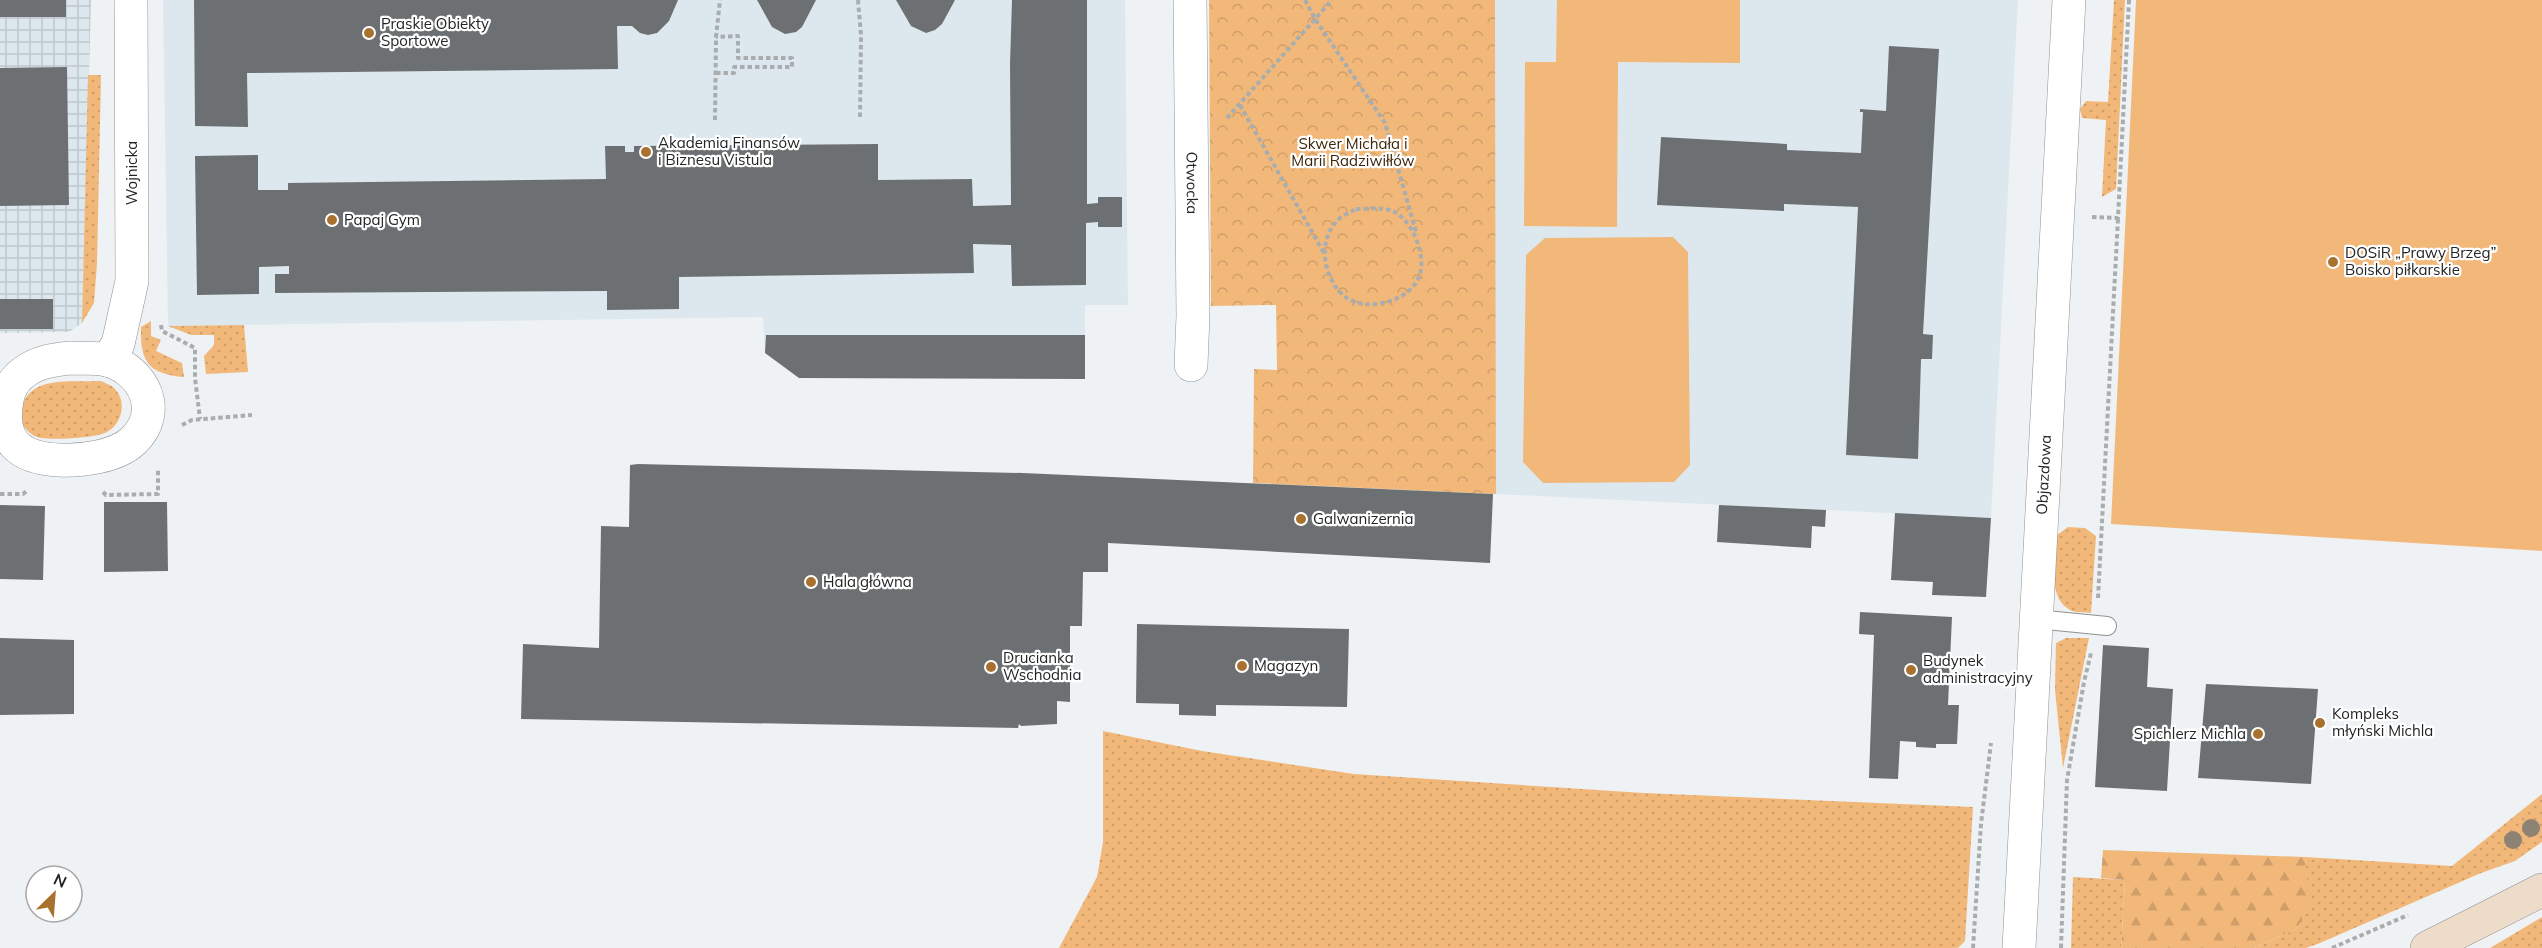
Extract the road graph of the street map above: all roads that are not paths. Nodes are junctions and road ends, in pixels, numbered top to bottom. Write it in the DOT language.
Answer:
graph roads {
  1 [pos="131,0"];
  2 [pos="1190,0"];
  3 [pos="2069,0"];
  4 [pos="112,352"];
  5 [pos="1191,365"];
  6 [pos="3,438"];
  7 [pos="2037,619"];
  8 [pos="2102,626"];
  9 [pos="2542,890"];
  10 [pos="2019,948"];
  11 [pos="2427,948"];
  1 -- 4 [label="street, Wojnicka"];
  2 -- 5 [label="street, Otwocka"];
  3 -- 7 [label="street, Objazdowa"];
  4 -- 6 [label="street"];
  4 -- 6 [label="street"];
  7 -- 8 [label="lane"];
  7 -- 10 [label="street, Objazdowa"];
  9 -- 11 [label="street"];
}
